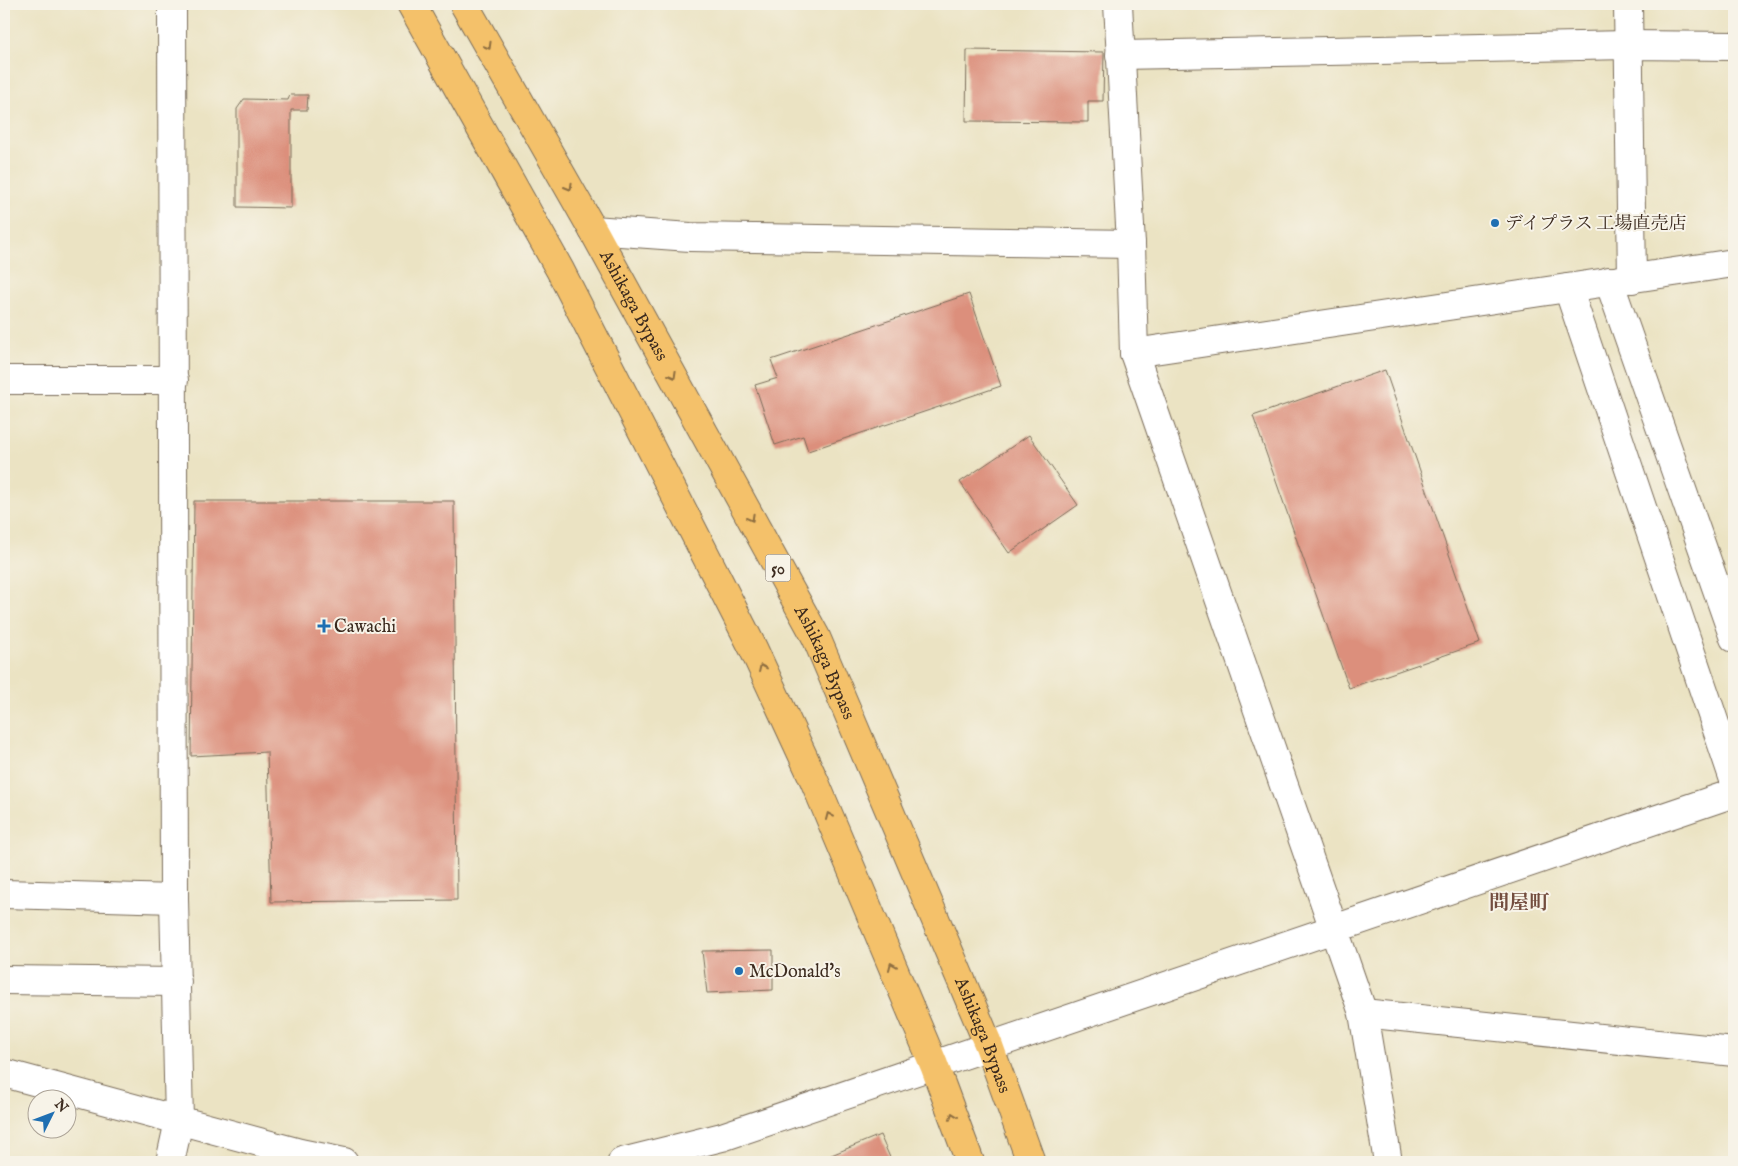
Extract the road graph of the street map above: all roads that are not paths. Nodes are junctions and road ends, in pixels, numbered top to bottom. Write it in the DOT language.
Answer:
graph roads {
  1 [pos="172,4"];
  2 [pos="411,4"];
  3 [pos="464,4"];
  4 [pos="1118,4"];
  5 [pos="1628,4"];
  6 [pos="1628,45"];
  7 [pos="1734,46"];
  8 [pos="1120,55"];
  9 [pos="593,230"];
  10 [pos="1131,244"];
  11 [pos="1734,263"];
  12 [pos="1620,280"];
  13 [pos="1568,288"];
  14 [pos="1134,353"];
  15 [pos="4,380"];
  16 [pos="174,380"];
  17 [pos="1734,638"];
  18 [pos="1734,780"];
  19 [pos="1734,793"];
  20 [pos="4,894"];
  21 [pos="174,899"];
  22 [pos="1332,929"];
  23 [pos="4,980"];
  24 [pos="177,982"];
  25 [pos="1363,1013"];
  26 [pos="989,1046"];
  27 [pos="1734,1052"];
  28 [pos="934,1065"];
  29 [pos="4,1073"];
  30 [pos="179,1121"];
  31 [pos="170,1162"];
  32 [pos="344,1162"];
  33 [pos="622,1162"];
  34 [pos="970,1162"];
  35 [pos="1031,1162"];
  36 [pos="1388,1162"];
  1 -- 16 [label="street"];
  28 -- 2 [label="highway, one-way"];
  3 -- 9 [label="highway, Ashikaga Bypass / 50, one-way"];
  4 -- 8 [label="street"];
  5 -- 6 [label="street"];
  6 -- 7 [label="street"];
  6 -- 8 [label="street"];
  6 -- 12 [label="street"];
  8 -- 10 [label="street"];
  9 -- 10 [label="street"];
  9 -- 26 [label="highway, Ashikaga Bypass / 50, one-way"];
  10 -- 14 [label="street"];
  11 -- 12 [label="street"];
  12 -- 13 [label="street"];
  12 -- 17 [label="street"];
  13 -- 14 [label="street"];
  13 -- 18 [label="street"];
  14 -- 22 [label="street"];
  15 -- 16 [label="street"];
  16 -- 21 [label="street"];
  19 -- 22 [label="street"];
  20 -- 21 [label="street"];
  21 -- 24 [label="street"];
  22 -- 25 [label="street"];
  22 -- 26 [label="street"];
  23 -- 24 [label="street"];
  24 -- 30 [label="street"];
  25 -- 27 [label="street"];
  25 -- 36 [label="street"];
  26 -- 28 [label="street"];
  26 -- 35 [label="highway, Ashikaga Bypass / 50"];
  28 -- 33 [label="street"];
  34 -- 28 [label="highway, one-way"];
  29 -- 30 [label="street"];
  30 -- 31 [label="street"];
  30 -- 32 [label="street"];
}
